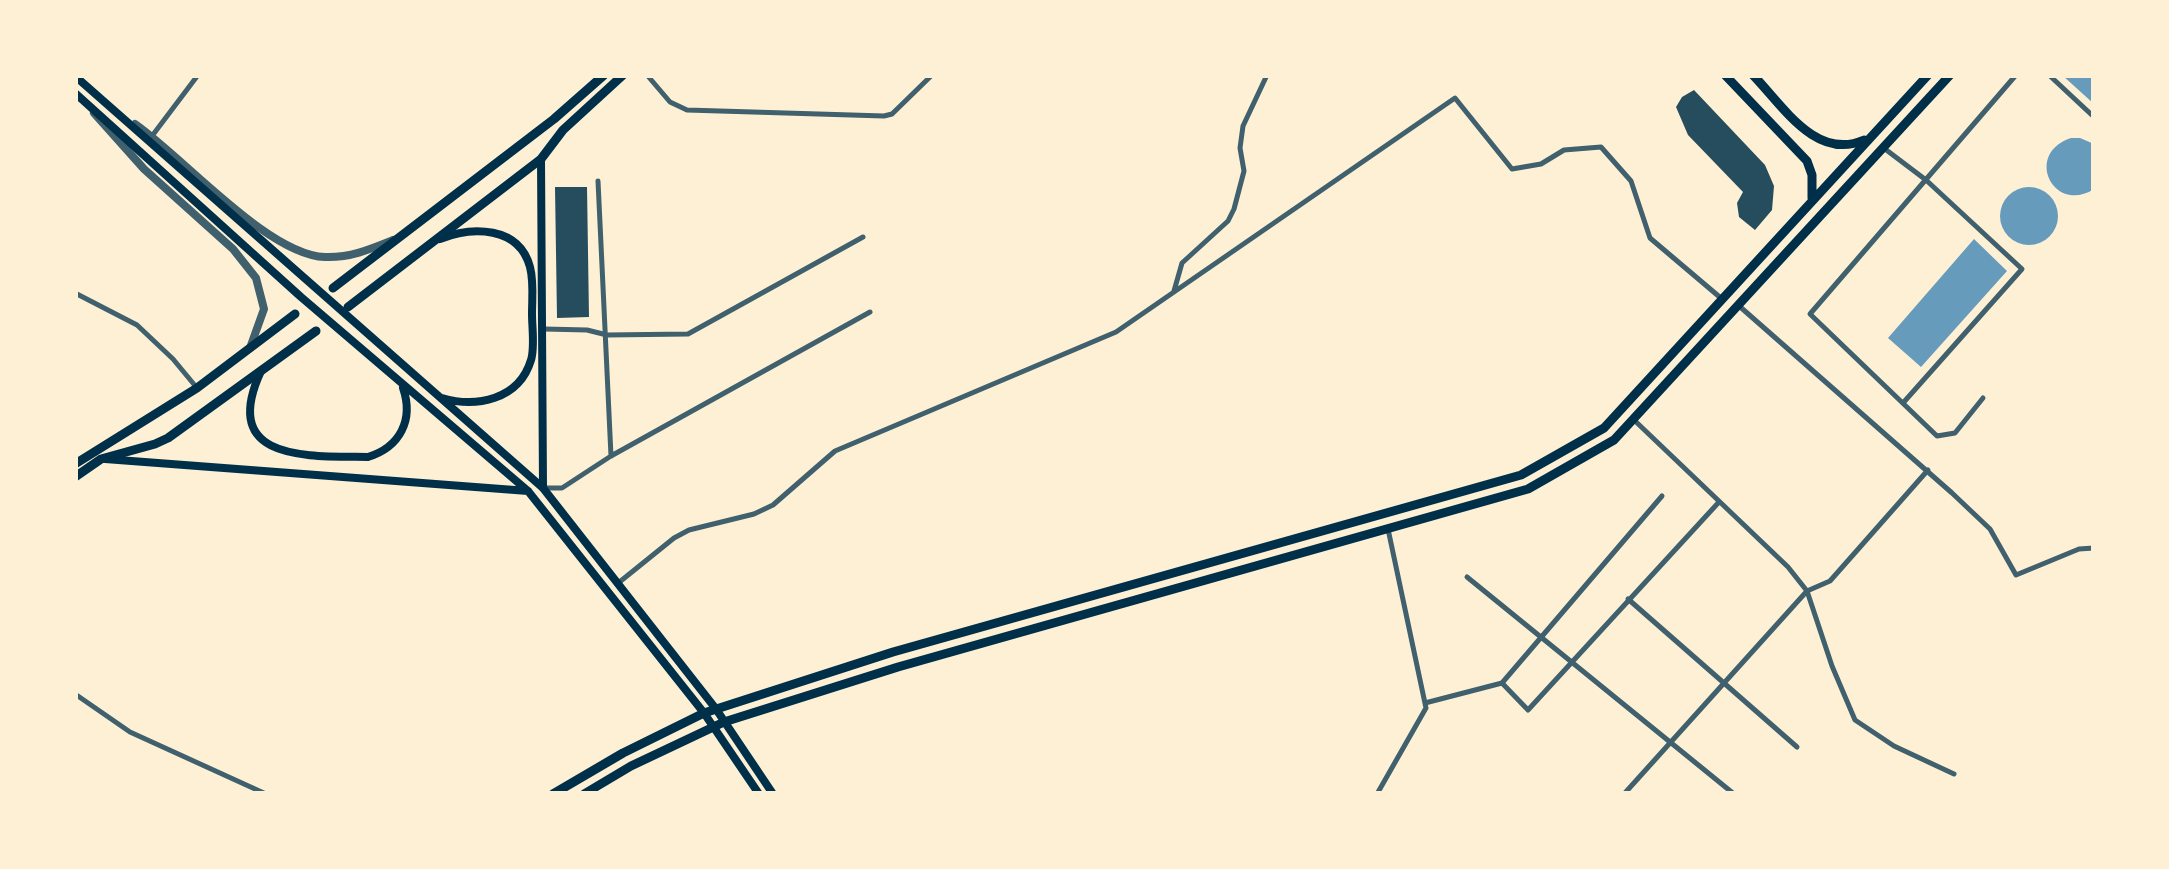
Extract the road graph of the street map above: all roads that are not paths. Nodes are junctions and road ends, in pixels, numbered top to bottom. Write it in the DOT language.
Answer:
graph roads {
  1 [pos="198,75"];
  2 [pos="604,75"];
  3 [pos="624,75"];
  4 [pos="647,75"];
  5 [pos="932,75"];
  6 [pos="1267,75"];
  7 [pos="1725,75"];
  8 [pos="1753,75"];
  9 [pos="1928,75"];
  10 [pos="1950,75"];
  11 [pos="2016,75"];
  12 [pos="2049,75"];
  13 [pos="75,76"];
  14 [pos="75,93"];
  15 [pos="102,102"];
  16 [pos="88,106"];
  17 [pos="2094,116"];
  18 [pos="152,136"];
  19 [pos="1866,139"];
  20 [pos="1882,147"];
  21 [pos="541,159"];
  22 [pos="1926,180"];
  23 [pos="598,181"];
  24 [pos="1812,199"];
  25 [pos="402,236"];
  26 [pos="862,237"];
  27 [pos="431,242"];
  28 [pos="332,288"];
  29 [pos="75,293"];
  30 [pos="1174,293"];
  31 [pos="1722,300"];
  32 [pos="1738,305"];
  33 [pos="348,307"];
  34 [pos="870,312"];
  35 [pos="295,314"];
  36 [pos="544,329"];
  37 [pos="316,330"];
  38 [pos="607,335"];
  39 [pos="250,348"];
  40 [pos="261,371"];
  41 [pos="401,383"];
  42 [pos="197,388"];
  43 [pos="438,397"];
  44 [pos="1983,398"];
  45 [pos="1903,403"];
  46 [pos="1633,419"];
  47 [pos="611,456"];
  48 [pos="101,459"];
  49 [pos="75,464"];
  50 [pos="1928,470"];
  51 [pos="75,478"];
  52 [pos="543,488"];
  53 [pos="528,491"];
  54 [pos="1662,496"];
  55 [pos="1719,502"];
  56 [pos="1388,529"];
  57 [pos="2094,548"];
  58 [pos="1467,576"];
  59 [pos="617,584"];
  60 [pos="1808,591"];
  61 [pos="1628,599"];
  62 [pos="1542,636"];
  63 [pos="1573,660"];
  64 [pos="1502,683"];
  65 [pos="1722,684"];
  66 [pos="75,694"];
  67 [pos="1425,703"];
  68 [pos="716,709"];
  69 [pos="704,713"];
  70 [pos="719,724"];
  71 [pos="1669,744"];
  72 [pos="1797,748"];
  73 [pos="1954,774"];
  74 [pos="266,794"];
  75 [pos="553,794"];
  76 [pos="584,794"];
  77 [pos="759,794"];
  78 [pos="773,794"];
  79 [pos="1377,794"];
  80 [pos="1624,794"];
  81 [pos="1734,794"];
  1 -- 18 [label="street"];
  2 -- 25 [label="main road"];
  3 -- 21 [label="main road"];
  4 -- 5 [label="street"];
  6 -- 30 [label="street"];
  7 -- 24 [label="main road"];
  8 -- 19 [label="main road"];
  9 -- 19 [label="main road"];
  10 -- 20 [label="main road"];
  11 -- 22 [label="street"];
  12 -- 17 [label="street"];
  13 -- 15 [label="main road"];
  14 -- 16 [label="main road"];
  15 -- 18 [label="street"];
  15 -- 43 [label="main road"];
  16 -- 39 [label="street"];
  16 -- 41 [label="main road"];
  18 -- 25 [label="street"];
  19 -- 24 [label="main road"];
  20 -- 22 [label="street"];
  20 -- 32 [label="main road"];
  21 -- 27 [label="main road"];
  21 -- 36 [label="main road"];
  22 -- 45 [label="street"];
  22 -- 45 [label="street"];
  23 -- 38 [label="street"];
  24 -- 31 [label="main road"];
  25 -- 28 [label="main road"];
  26 -- 38 [label="street"];
  27 -- 33 [label="main road"];
  27 -- 43 [label="main road"];
  29 -- 42 [label="street"];
  30 -- 31 [label="street"];
  30 -- 59 [label="street"];
  31 -- 68 [label="main road"];
  32 -- 46 [label="main road"];
  32 -- 50 [label="street"];
  34 -- 47 [label="street"];
  35 -- 39 [label="main road"];
  36 -- 38 [label="street"];
  36 -- 52 [label="main road"];
  37 -- 40 [label="main road"];
  38 -- 47 [label="street"];
  39 -- 42 [label="main road"];
  40 -- 41 [label="main road"];
  40 -- 48 [label="main road"];
  41 -- 53 [label="main road"];
  42 -- 49 [label="main road"];
  43 -- 52 [label="main road"];
  44 -- 45 [label="street"];
  46 -- 55 [label="street"];
  46 -- 56 [label="main road"];
  47 -- 52 [label="street"];
  48 -- 51 [label="main road"];
  48 -- 53 [label="main road"];
  50 -- 57 [label="street"];
  50 -- 60 [label="street"];
  52 -- 59 [label="main road"];
  53 -- 69 [label="main road"];
  54 -- 62 [label="street"];
  55 -- 60 [label="street"];
  55 -- 61 [label="street"];
  56 -- 67 [label="street"];
  56 -- 70 [label="main road"];
  58 -- 62 [label="street"];
  59 -- 68 [label="main road"];
  60 -- 65 [label="street"];
  60 -- 73 [label="street"];
  61 -- 63 [label="street"];
  61 -- 65 [label="street"];
  62 -- 63 [label="street"];
  62 -- 64 [label="street"];
  63 -- 64 [label="street"];
  63 -- 71 [label="street"];
  64 -- 67 [label="street"];
  65 -- 71 [label="street"];
  65 -- 72 [label="street"];
  66 -- 74 [label="street"];
  67 -- 79 [label="street"];
  68 -- 69 [label="main road"];
  68 -- 70 [label="main road"];
  69 -- 70 [label="main road"];
  69 -- 75 [label="main road"];
  70 -- 76 [label="main road"];
  70 -- 77 [label="main road"];
  70 -- 78 [label="main road"];
  71 -- 80 [label="street"];
  71 -- 81 [label="street"];
}
